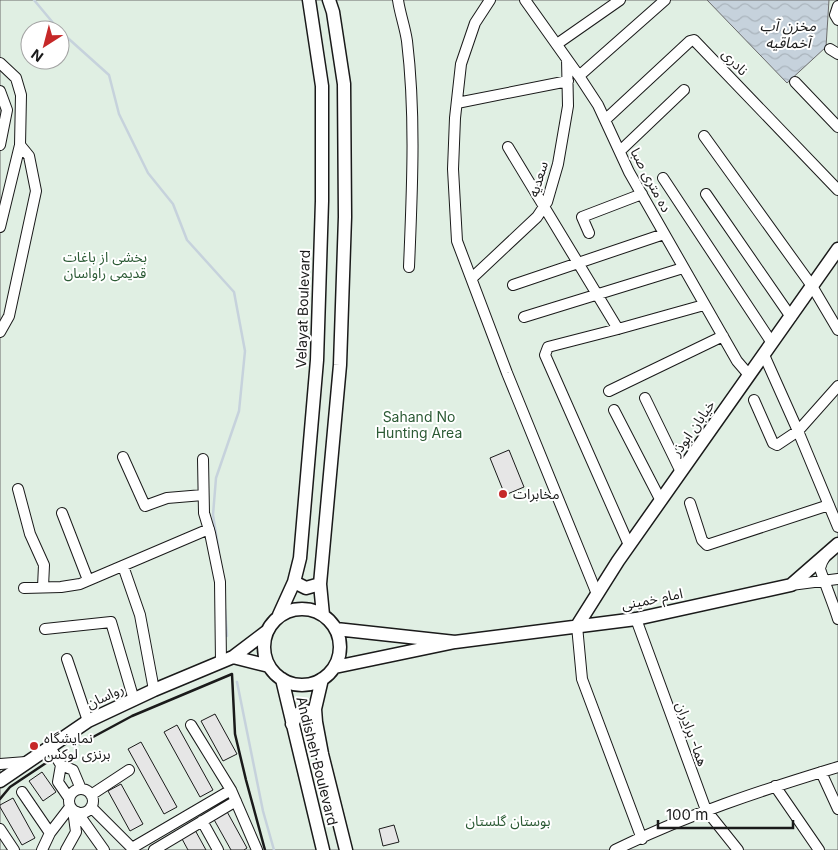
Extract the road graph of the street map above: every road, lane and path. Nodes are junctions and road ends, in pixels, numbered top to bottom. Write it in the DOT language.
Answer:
graph roads {
  1 [pos="309,0"];
  2 [pos="329,0"];
  3 [pos="398,0"];
  4 [pos="490,0"];
  5 [pos="620,0"];
  6 [pos="665,0"];
  7 [pos="531,2"];
  8 [pos="838,6"];
  9 [pos="838,20"];
  10 [pos="557,44"];
  11 [pos="566,58"];
  12 [pos="0,63"];
  13 [pos="579,76"];
  14 [pos="568,81"];
  15 [pos="795,82"];
  16 [pos="684,90"];
  17 [pos="0,91"];
  18 [pos="457,103"];
  19 [pos="605,120"];
  20 [pos="838,127"];
  21 [pos="704,136"];
  22 [pos="0,145"];
  23 [pos="20,145"];
  24 [pos="508,147"];
  25 [pos="620,151"];
  26 [pos="663,178"];
  27 [pos="838,190"];
  28 [pos="642,194"];
  29 [pos="706,194"];
  30 [pos="544,207"];
  31 [pos="0,228"];
  32 [pos="589,233"];
  33 [pos="664,234"];
  34 [pos="838,249"];
  35 [pos="578,263"];
  36 [pos="409,267"];
  37 [pos="683,268"];
  38 [pos="472,278"];
  39 [pos="513,285"];
  40 [pos="812,286"];
  41 [pos="597,294"];
  42 [pos="704,305"];
  43 [pos="524,317"];
  44 [pos="791,317"];
  45 [pos="618,329"];
  46 [pos="838,330"];
  47 [pos="0,332"];
  48 [pos="722,336"];
  49 [pos="772,343"];
  50 [pos="764,355"];
  51 [pos="749,375"];
  52 [pos="838,386"];
  53 [pos="609,391"];
  54 [pos="645,398"];
  55 [pos="754,400"];
  56 [pos="614,410"];
  57 [pos="798,431"];
  58 [pos="123,456"];
  59 [pos="203,459"];
  60 [pos="681,472"];
  61 [pos="18,489"];
  62 [pos="203,495"];
  63 [pos="661,500"];
  64 [pos="690,503"];
  65 [pos="829,505"];
  66 [pos="62,513"];
  67 [pos="838,527"];
  68 [pos="209,529"];
  69 [pos="838,544"];
  70 [pos="629,545"];
  71 [pos="826,556"];
  72 [pos="123,566"];
  73 [pos="838,579"];
  74 [pos="88,580"];
  75 [pos="825,581"];
  76 [pos="294,582"];
  77 [pos="320,584"];
  78 [pos="792,585"];
  79 [pos="43,587"];
  80 [pos="24,588"];
  81 [pos="597,594"];
  82 [pos="279,615"];
  83 [pos="323,615"];
  84 [pos="636,619"];
  85 [pos="838,619"];
  86 [pos="577,626"];
  87 [pos="336,628"];
  88 [pos="45,629"];
  89 [pos="266,632"];
  90 [pos="455,642"];
  91 [pos="67,659"];
  92 [pos="227,659"];
  93 [pos="269,666"];
  94 [pos="335,667"];
  95 [pos="282,679"];
  96 [pos="322,679"];
  97 [pos="154,690"];
  98 [pos="134,700"];
  99 [pos="88,721"];
  100 [pos="316,722"];
  101 [pos="292,724"];
  102 [pos="191,725"];
  103 [pos="50,747"];
  104 [pos="26,762"];
  105 [pos="0,764"];
  106 [pos="61,764"];
  107 [pos="838,767"];
  108 [pos="129,770"];
  109 [pos="821,772"];
  110 [pos="0,781"];
  111 [pos="775,786"];
  112 [pos="81,789"];
  113 [pos="231,790"];
  114 [pos="22,792"];
  115 [pos="91,795"];
  116 [pos="236,801"];
  117 [pos="72,807"];
  118 [pos="91,807"];
  119 [pos="838,809"];
  120 [pos="706,810"];
  121 [pos="202,821"];
  122 [pos="0,829"];
  123 [pos="50,833"];
  124 [pos="642,839"];
  125 [pos="168,847"];
  126 [pos="14,850"];
  127 [pos="42,850"];
  128 [pos="66,850"];
  129 [pos="104,850"];
  130 [pos="154,850"];
  131 [pos="218,850"];
  132 [pos="257,850"];
  133 [pos="323,850"];
  134 [pos="346,850"];
  135 [pos="615,850"];
  136 [pos="738,850"];
  137 [pos="819,850"];
  1 -- 76 [label="main road, Velayat Boulevard"];
  2 -- 77 [label="main road"];
  3 -- 36 [label="street"];
  4 -- 18 [label="street"];
  5 -- 10 [label="street"];
  6 -- 13 [label="street"];
  7 -- 10 [label="street, ده متری صبا"];
  8 -- 9 [label="street"];
  10 -- 11 [label="street, ده متری صبا"];
  11 -- 13 [label="street, ده متری صبا"];
  11 -- 14 [label="street, سعدیه"];
  12 -- 23 [label="street"];
  13 -- 19 [label="street, ده متری صبا"];
  14 -- 18 [label="street"];
  14 -- 30 [label="street, سعدیه"];
  15 -- 20 [label="street"];
  16 -- 25 [label="street"];
  17 -- 22 [label="street"];
  18 -- 38 [label="street"];
  19 -- 25 [label="street, ده متری صبا"];
  19 -- 27 [label="street, نادری"];
  21 -- 40 [label="street"];
  23 -- 31 [label="street"];
  23 -- 47 [label="street"];
  24 -- 30 [label="street"];
  25 -- 28 [label="street, ده متری صبا"];
  26 -- 49 [label="street"];
  28 -- 32 [label="street"];
  28 -- 33 [label="street, ده متری صبا"];
  29 -- 44 [label="street"];
  30 -- 35 [label="street"];
  30 -- 38 [label="street, سعدیه"];
  33 -- 35 [label="street"];
  33 -- 37 [label="street, ده متری صبا"];
  34 -- 40 [label="main road, خیابان ابوذر"];
  35 -- 39 [label="street"];
  35 -- 41 [label="street"];
  37 -- 41 [label="street"];
  37 -- 42 [label="street, ده متری صبا"];
  38 -- 81 [label="street"];
  40 -- 44 [label="main road, خیابان ابوذر"];
  40 -- 46 [label="street"];
  41 -- 43 [label="street"];
  41 -- 45 [label="street"];
  42 -- 45 [label="street"];
  42 -- 48 [label="street, ده متری صبا"];
  44 -- 49 [label="main road, خیابان ابوذر"];
  45 -- 70 [label="street"];
  48 -- 51 [label="street, ده متری صبا"];
  48 -- 53 [label="street"];
  49 -- 50 [label="main road, خیابان ابوذر"];
  50 -- 51 [label="main road, خیابان ابوذر"];
  50 -- 57 [label="street"];
  51 -- 60 [label="main road, خیابان ابوذر"];
  52 -- 57 [label="street"];
  54 -- 60 [label="street"];
  55 -- 57 [label="street"];
  56 -- 63 [label="street"];
  57 -- 65 [label="street"];
  58 -- 62 [label="street"];
  59 -- 62 [label="street"];
  60 -- 63 [label="main road, خیابان ابوذر"];
  61 -- 79 [label="street"];
  62 -- 68 [label="street"];
  63 -- 70 [label="main road, خیابان ابوذر"];
  64 -- 65 [label="street"];
  65 -- 67 [label="street"];
  66 -- 74 [label="street"];
  68 -- 72 [label="street"];
  68 -- 92 [label="street"];
  69 -- 71 [label="main road, امام خمینی"];
  70 -- 81 [label="main road, خیابان ابوذر"];
  71 -- 75 [label="street"];
  71 -- 78 [label="main road, امام خمینی"];
  72 -- 74 [label="street"];
  72 -- 97 [label="street"];
  73 -- 75 [label="street"];
  74 -- 79 [label="street"];
  75 -- 78 [label="street"];
  75 -- 85 [label="street"];
  76 -- 77 [label="main road"];
  76 -- 82 [label="main road, Velayat Boulevard"];
  77 -- 83 [label="main road"];
  78 -- 84 [label="main road, امام خمینی"];
  79 -- 80 [label="street"];
  81 -- 86 [label="main road, خیابان ابوذر"];
  82 -- 83 [label="main road"];
  82 -- 89 [label="main road"];
  83 -- 87 [label="main road"];
  84 -- 86 [label="main road, امام خمینی"];
  84 -- 120 [label="street, هما- برادران"];
  86 -- 90 [label="main road, امام خمینی"];
  86 -- 124 [label="street"];
  87 -- 90 [label="main road"];
  87 -- 94 [label="main road"];
  88 -- 98 [label="street"];
  89 -- 92 [label="main road, رواسان"];
  89 -- 93 [label="main road"];
  90 -- 94 [label="main road"];
  91 -- 99 [label="street"];
  92 -- 93 [label="main road"];
  92 -- 97 [label="main road, رواسان"];
  93 -- 95 [label="main road"];
  94 -- 96 [label="main road"];
  95 -- 96 [label="main road"];
  95 -- 101 [label="main road, Andisheh Boulevard"];
  96 -- 100 [label="main road, Andisheh Boulevard"];
  97 -- 98 [label="main road, رواسان"];
  98 -- 99 [label="main road, رواسان"];
  99 -- 103 [label="main road, رواسان"];
  100 -- 101 [label="main road"];
  100 -- 134 [label="main road, Andisheh Boulevard"];
  101 -- 133 [label="main road, Andisheh Boulevard"];
  102 -- 113 [label="street"];
  103 -- 104 [label="main road, رواسان"];
  103 -- 106 [label="street"];
  104 -- 105 [label="street"];
  104 -- 110 [label="main road, رواسان"];
  106 -- 112 [label="street"];
  106 -- 117 [label="street"];
  107 -- 109 [label="street"];
  108 -- 115 [label="street"];
  109 -- 111 [label="street"];
  109 -- 119 [label="street"];
  111 -- 120 [label="street"];
  111 -- 137 [label="street"];
  112 -- 115 [label="street"];
  112 -- 117 [label="street"];
  113 -- 116 [label="street"];
  113 -- 118 [label="street"];
  114 -- 123 [label="street"];
  115 -- 118 [label="street"];
  116 -- 121 [label="street"];
  116 -- 132 [label="street"];
  117 -- 118 [label="street"];
  117 -- 123 [label="street"];
  117 -- 128 [label="street"];
  117 -- 129 [label="street"];
  120 -- 124 [label="street"];
  120 -- 136 [label="street, هما- برادران"];
  121 -- 125 [label="street"];
  121 -- 131 [label="street"];
  122 -- 126 [label="street"];
  123 -- 127 [label="street"];
  124 -- 135 [label="street"];
  125 -- 130 [label="street"];
}
